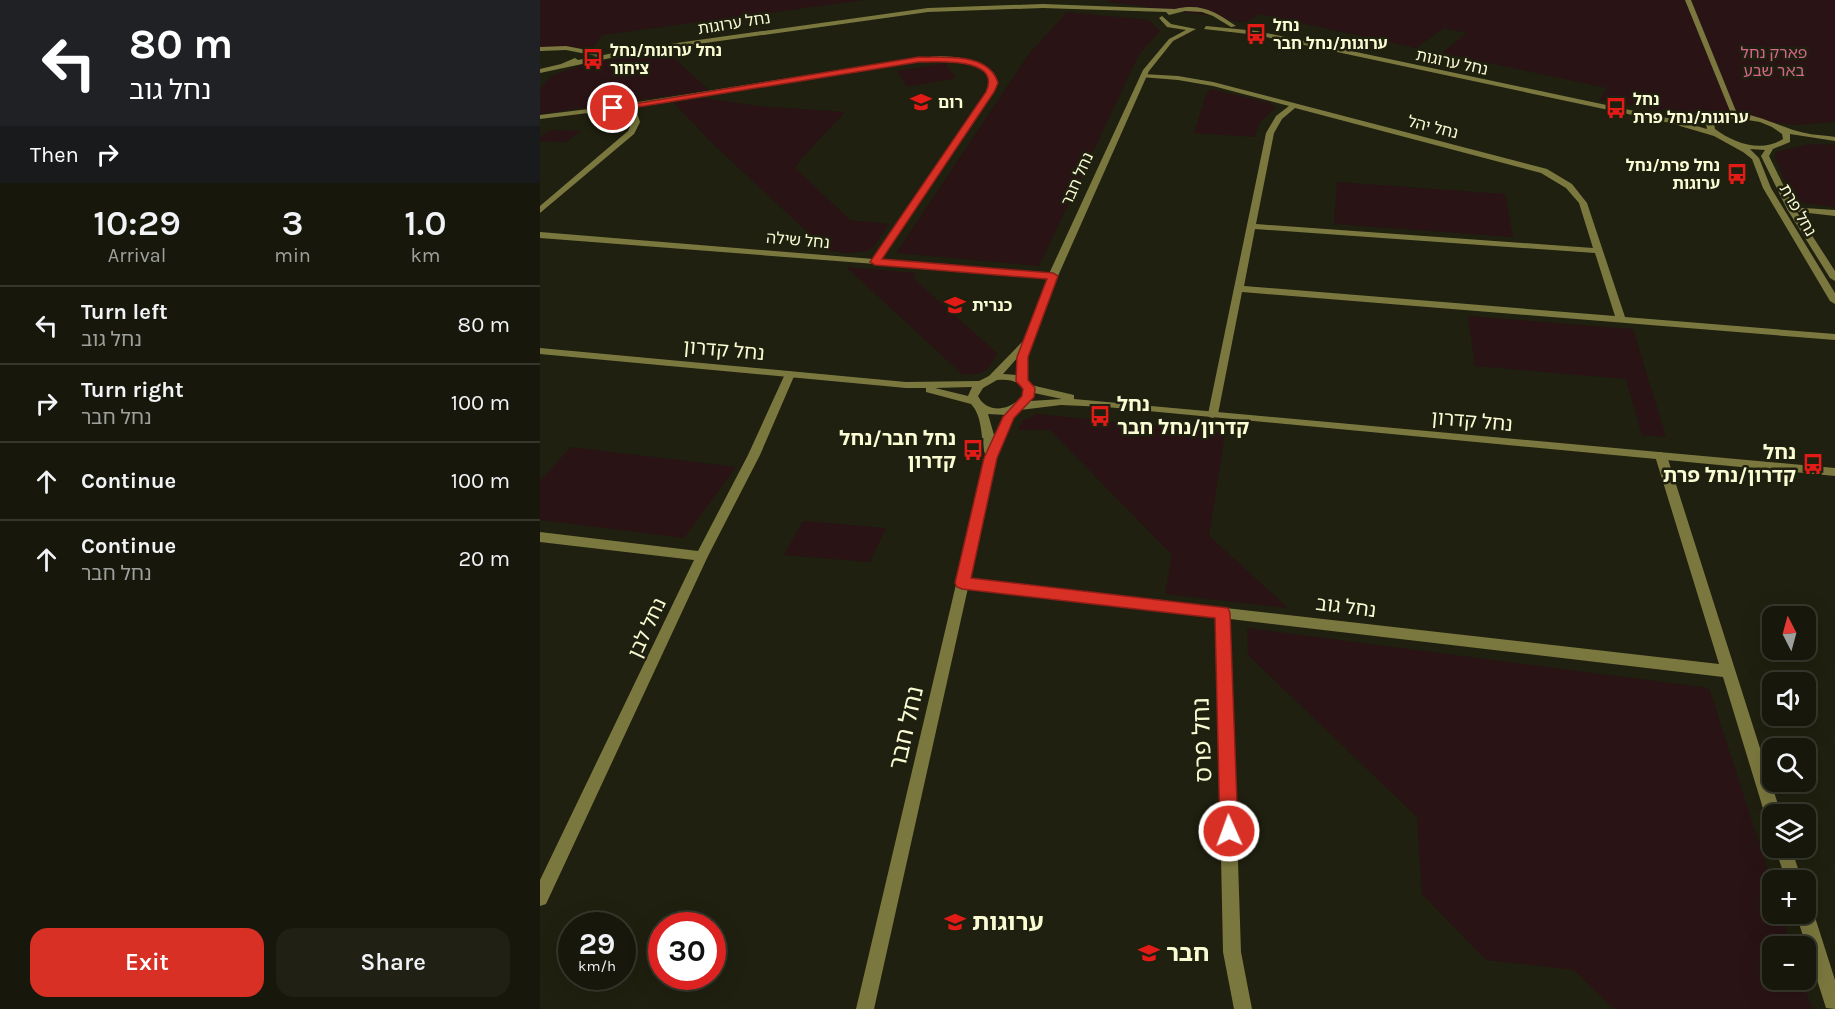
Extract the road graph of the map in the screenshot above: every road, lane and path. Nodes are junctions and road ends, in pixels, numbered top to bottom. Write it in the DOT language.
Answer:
graph roads {
  1 [pos="1688,0"];
  2 [pos="1125,10"];
  3 [pos="1175,11"];
  4 [pos="1162,18"];
  5 [pos="1220,20"];
  6 [pos="1169,26"];
  7 [pos="1206,28"];
  8 [pos="1193,29"];
  9 [pos="1257,33"];
  10 [pos="1171,40"];
  11 [pos="540,50"];
  12 [pos="575,50"];
  13 [pos="634,51"];
  14 [pos="568,64"];
  15 [pos="557,68"];
  16 [pos="540,71"];
  17 [pos="540,76"];
  18 [pos="1143,76"];
  19 [pos="1294,105"];
  20 [pos="631,106"];
  21 [pos="1642,116"];
  22 [pos="1735,116"];
  23 [pos="540,117"];
  24 [pos="1717,118"];
  25 [pos="1780,128"];
  26 [pos="1715,134"];
  27 [pos="1832,139"];
  28 [pos="1787,140"];
  29 [pos="1730,141"];
  30 [pos="1771,147"];
  31 [pos="1791,209"];
  32 [pos="540,210"];
  33 [pos="1835,213"];
  34 [pos="1253,226"];
  35 [pos="540,235"];
  36 [pos="1599,251"];
  37 [pos="875,262"];
  38 [pos="1053,276"];
  39 [pos="1835,278"];
  40 [pos="1240,289"];
  41 [pos="1835,301"];
  42 [pos="1621,320"];
  43 [pos="1835,337"];
  44 [pos="1028,339"];
  45 [pos="540,351"];
  46 [pos="790,374"];
  47 [pos="986,382"];
  48 [pos="906,385"];
  49 [pos="1025,385"];
  50 [pos="978,404"];
  51 [pos="1106,405"];
  52 [pos="1018,407"];
  53 [pos="1214,414"];
  54 [pos="1661,456"];
  55 [pos="991,458"];
  56 [pos="1835,472"];
  57 [pos="540,537"];
  58 [pos="702,556"];
  59 [pos="962,583"];
  60 [pos="1222,613"];
  61 [pos="1726,671"];
  62 [pos="1769,804"];
  63 [pos="540,898"];
  64 [pos="1807,924"];
  65 [pos="1835,1008"];
  66 [pos="865,1009"];
  67 [pos="1243,1009"];
  1 -- 22 [label="street"];
  2 -- 3 [label="street, נחל ערוגות"];
  2 -- 4 [label="street, נחל ערוגות"];
  2 -- 13 [label="street, נחל ערוגות"];
  3 -- 4 [label="street"];
  3 -- 5 [label="street, נחל ערוגות"];
  4 -- 6 [label="street"];
  5 -- 7 [label="street"];
  5 -- 9 [label="street, נחל ערוגות"];
  6 -- 8 [label="street"];
  6 -- 10 [label="street"];
  7 -- 8 [label="street, נחל ערוגות"];
  7 -- 9 [label="street, נחל ערוגות"];
  8 -- 10 [label="street, נחל חבר"];
  9 -- 21 [label="street, נחל ערוגות"];
  10 -- 18 [label="street, נחל חבר"];
  11 -- 12 [label="street, נחל ערוגות"];
  12 -- 13 [label="street, נחל ערוגות"];
  12 -- 14 [label="street"];
  13 -- 14 [label="street, נחל ערוגות"];
  14 -- 15 [label="street, נחל ערוגות"];
  15 -- 16 [label="street"];
  15 -- 17 [label="street"];
  18 -- 19 [label="street, נחל יהל"];
  18 -- 38 [label="street, נחל חבר"];
  19 -- 34 [label="street"];
  19 -- 36 [label="street, נחל יהל"];
  20 -- 23 [label="street"];
  20 -- 32 [label="street"];
  20 -- 37 [label="street"];
  21 -- 24 [label="street, נחל ערוגות"];
  21 -- 26 [label="street, נחל ערוגות"];
  22 -- 24 [label="street, נחל ערוגות"];
  22 -- 25 [label="street, נחל ערוגות"];
  24 -- 26 [label="street"];
  25 -- 27 [label="street"];
  25 -- 28 [label="street"];
  26 -- 29 [label="street, נחל ערוגות"];
  27 -- 28 [label="street"];
  28 -- 30 [label="street"];
  29 -- 30 [label="street"];
  29 -- 41 [label="street, נחל פרת"];
  30 -- 31 [label="street, נחל פרת"];
  31 -- 33 [label="street"];
  31 -- 39 [label="street, נחל פרת"];
  34 -- 36 [label="street"];
  34 -- 40 [label="street"];
  35 -- 37 [label="street, נחל שילה"];
  36 -- 42 [label="street, נחל יהל"];
  37 -- 38 [label="street, נחל שילה"];
  38 -- 44 [label="street, נחל חבר"];
  40 -- 42 [label="street"];
  40 -- 53 [label="street"];
  42 -- 43 [label="street"];
  44 -- 47 [label="street, נחל חבר"];
  44 -- 49 [label="street, נחל חבר"];
  45 -- 46 [label="street, נחל קדרון"];
  46 -- 48 [label="street, נחל קדרון"];
  46 -- 58 [label="street, נחל לבן"];
  47 -- 48 [label="street, נחל קדרון"];
  47 -- 49 [label="street"];
  47 -- 50 [label="street"];
  48 -- 50 [label="street, נחל קדרון"];
  49 -- 51 [label="street, נחל קדרון"];
  49 -- 52 [label="street"];
  50 -- 52 [label="street"];
  50 -- 55 [label="street, נחל חבר"];
  51 -- 52 [label="street, נחל קדרון"];
  51 -- 53 [label="street, נחל קדרון"];
  52 -- 55 [label="street, נחל חבר"];
  53 -- 54 [label="street, נחל קדרון"];
  54 -- 56 [label="street, נחל קדרון"];
  54 -- 61 [label="street"];
  55 -- 59 [label="street, נחל חבר"];
  57 -- 58 [label="street"];
  58 -- 63 [label="street, נחל לבן"];
  59 -- 60 [label="street, נחל גוב"];
  59 -- 66 [label="street, נחל חבר"];
  60 -- 61 [label="street, נחל גוב"];
  60 -- 67 [label="street, נחל פרס"];
  61 -- 62 [label="street"];
  64 -- 65 [label="street"];
}
